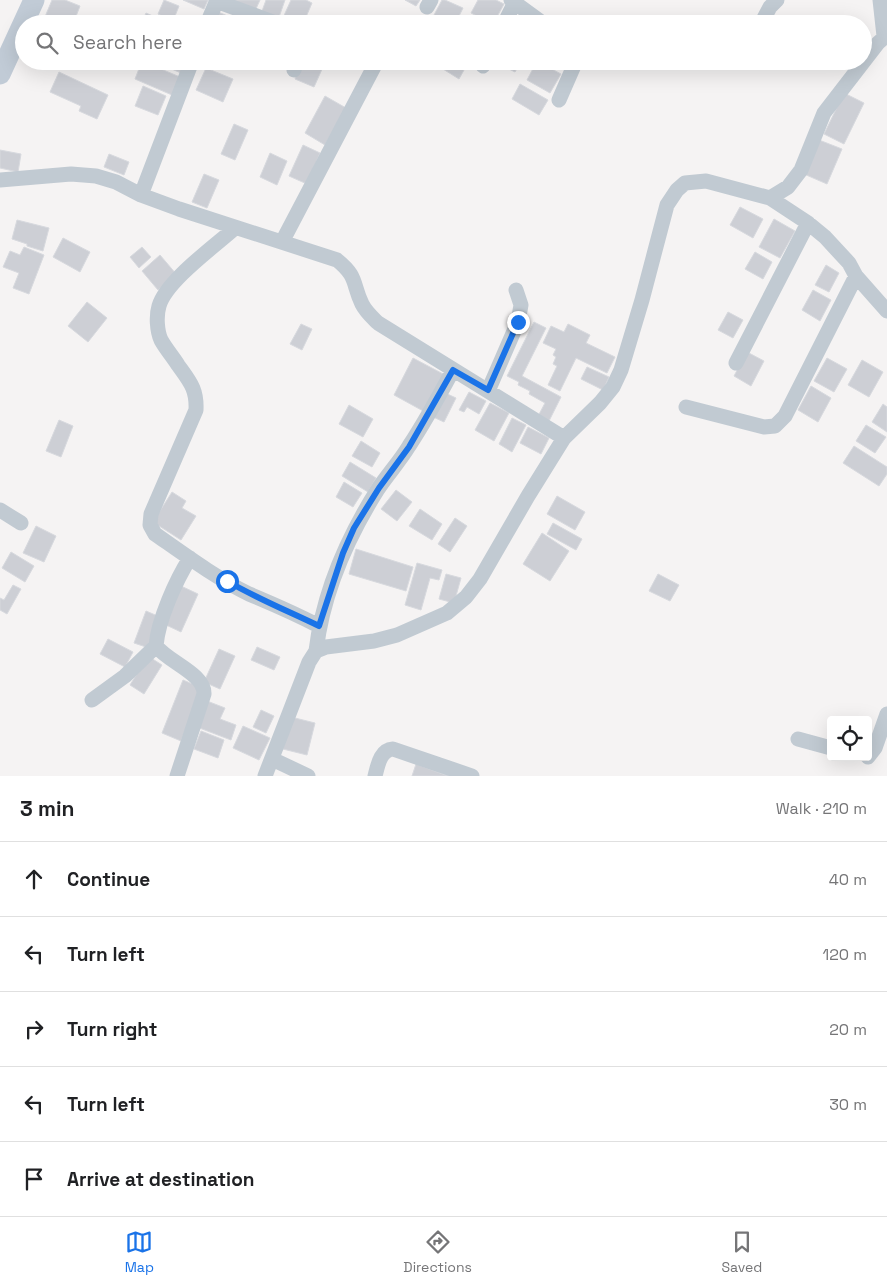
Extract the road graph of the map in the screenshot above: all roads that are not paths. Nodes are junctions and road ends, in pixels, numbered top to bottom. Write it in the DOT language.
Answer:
graph roads {
  1 [pos="34,0"];
  2 [pos="216,0"];
  3 [pos="777,0"];
  4 [pos="880,0"];
  5 [pos="514,1"];
  6 [pos="27,15"];
  7 [pos="210,15"];
  8 [pos="255,15"];
  9 [pos="508,15"];
  10 [pos="532,15"];
  11 [pos="766,15"];
  12 [pos="886,35"];
  13 [pos="15,41"];
  14 [pos="872,53"];
  15 [pos="189,70"];
  16 [pos="372,70"];
  17 [pos="572,70"];
  18 [pos="858,70"];
  19 [pos="0,74"];
  20 [pos="559,100"];
  21 [pos="0,180"];
  22 [pos="141,195"];
  23 [pos="770,198"];
  24 [pos="808,223"];
  25 [pos="235,228"];
  26 [pos="282,242"];
  27 [pos="856,276"];
  28 [pos="516,290"];
  29 [pos="887,311"];
  30 [pos="736,363"];
  31 [pos="453,370"];
  32 [pos="488,390"];
  33 [pos="686,407"];
  34 [pos="564,438"];
  35 [pos="0,510"];
  36 [pos="21,523"];
  37 [pos="190,558"];
  38 [pos="319,626"];
  39 [pos="156,646"];
  40 [pos="316,650"];
  41 [pos="92,700"];
  42 [pos="887,714"];
  43 [pos="798,739"];
  44 [pos="827,747"];
  45 [pos="872,751"];
  46 [pos="272,759"];
  47 [pos="177,776"];
  48 [pos="265,776"];
  49 [pos="308,776"];
  50 [pos="374,776"];
  51 [pos="472,776"];
  1 -- 6 [label="main road"];
  2 -- 7 [label="street"];
  2 -- 8 [label="street"];
  3 -- 11 [label="street"];
  4 -- 12 [label="street"];
  5 -- 9 [label="street"];
  5 -- 10 [label="street"];
  12 -- 14 [label="street"];
  13 -- 19 [label="main road"];
  15 -- 22 [label="street"];
  16 -- 26 [label="street"];
  17 -- 20 [label="street"];
  18 -- 23 [label="street"];
  21 -- 22 [label="street"];
  22 -- 25 [label="street"];
  23 -- 24 [label="street"];
  23 -- 34 [label="street"];
  24 -- 27 [label="street"];
  24 -- 30 [label="street"];
  25 -- 26 [label="street"];
  25 -- 37 [label="street"];
  26 -- 31 [label="street"];
  27 -- 29 [label="street"];
  27 -- 33 [label="street"];
  28 -- 32 [label="street"];
  31 -- 32 [label="street"];
  31 -- 38 [label="street"];
  32 -- 34 [label="street"];
  34 -- 40 [label="street"];
  35 -- 36 [label="street"];
  37 -- 38 [label="street"];
  37 -- 39 [label="street"];
  38 -- 40 [label="street"];
  39 -- 41 [label="street"];
  39 -- 47 [label="street"];
  40 -- 46 [label="street"];
  42 -- 45 [label="street"];
  43 -- 44 [label="street"];
  46 -- 48 [label="street"];
  46 -- 49 [label="street"];
  50 -- 51 [label="street"];
}
